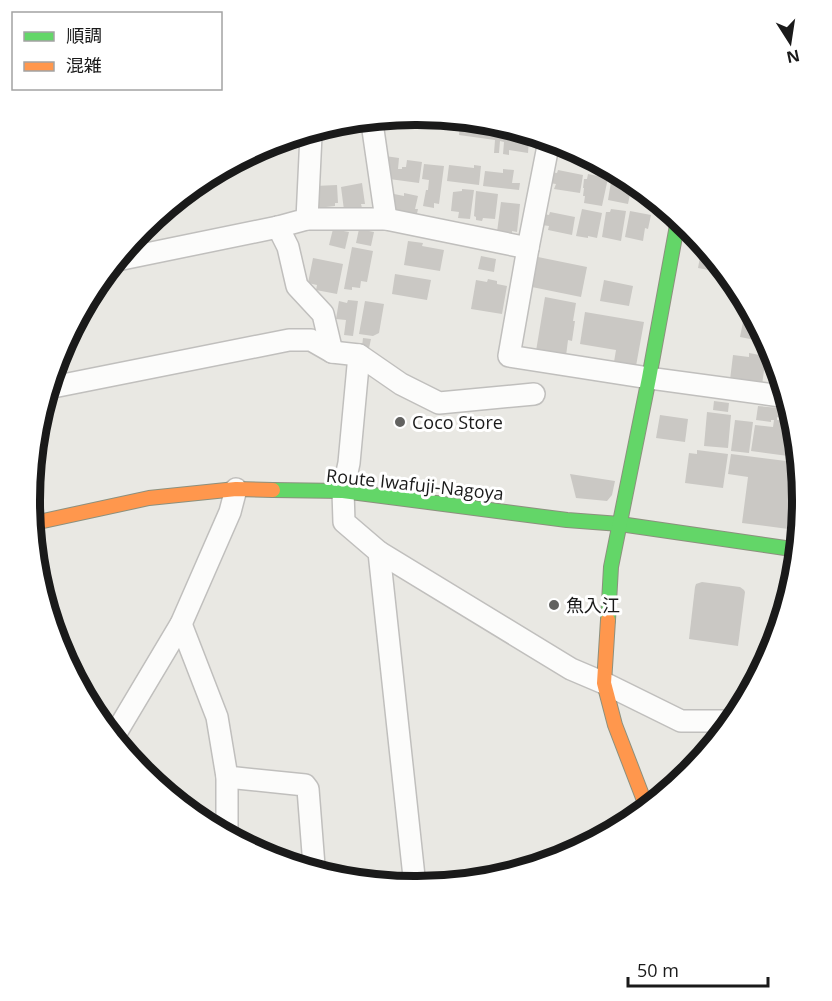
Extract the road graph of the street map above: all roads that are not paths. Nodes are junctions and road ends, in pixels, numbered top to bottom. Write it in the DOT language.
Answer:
graph roads {
  1 [pos="373,128"];
  2 [pos="311,140"];
  3 [pos="547,149"];
  4 [pos="307,219"];
  5 [pos="387,219"];
  6 [pos="278,227"];
  7 [pos="676,230"];
  8 [pos="528,248"];
  9 [pos="130,257"];
  10 [pos="332,352"];
  11 [pos="359,355"];
  12 [pos="649,378"];
  13 [pos="58,386"];
  14 [pos="534,394"];
  15 [pos="777,395"];
  16 [pos="236,489"];
  17 [pos="342,491"];
  18 [pos="41,522"];
  19 [pos="620,524"];
  20 [pos="788,548"];
  21 [pos="379,552"];
  22 [pos="181,624"];
  23 [pos="604,683"];
  24 [pos="719,722"];
  25 [pos="118,729"];
  26 [pos="227,777"];
  27 [pos="644,799"];
  28 [pos="227,825"];
  29 [pos="314,861"];
  30 [pos="414,876"];
  1 -- 5 [label="street"];
  2 -- 4 [label="street"];
  3 -- 8 [label="street"];
  4 -- 5 [label="street"];
  4 -- 6 [label="street"];
  5 -- 8 [label="street"];
  6 -- 9 [label="street"];
  6 -- 10 [label="street"];
  7 -- 12 [label="main road"];
  8 -- 12 [label="street"];
  10 -- 11 [label="street"];
  10 -- 13 [label="street"];
  11 -- 14 [label="street"];
  11 -- 17 [label="street"];
  12 -- 15 [label="street"];
  12 -- 19 [label="main road"];
  16 -- 17 [label="main road, Route Iwafuji-Nagoya"];
  16 -- 18 [label="main road, Route Iwafuji-Nagoya"];
  16 -- 22 [label="street"];
  17 -- 19 [label="main road, Route Iwafuji-Nagoya"];
  17 -- 21 [label="street"];
  19 -- 20 [label="main road, Route Iwafuji-Nagoya"];
  19 -- 23 [label="main road"];
  21 -- 23 [label="street"];
  21 -- 30 [label="street"];
  22 -- 25 [label="street"];
  22 -- 26 [label="street"];
  23 -- 24 [label="street"];
  23 -- 27 [label="main road"];
  26 -- 28 [label="street"];
  26 -- 29 [label="street"];
}
